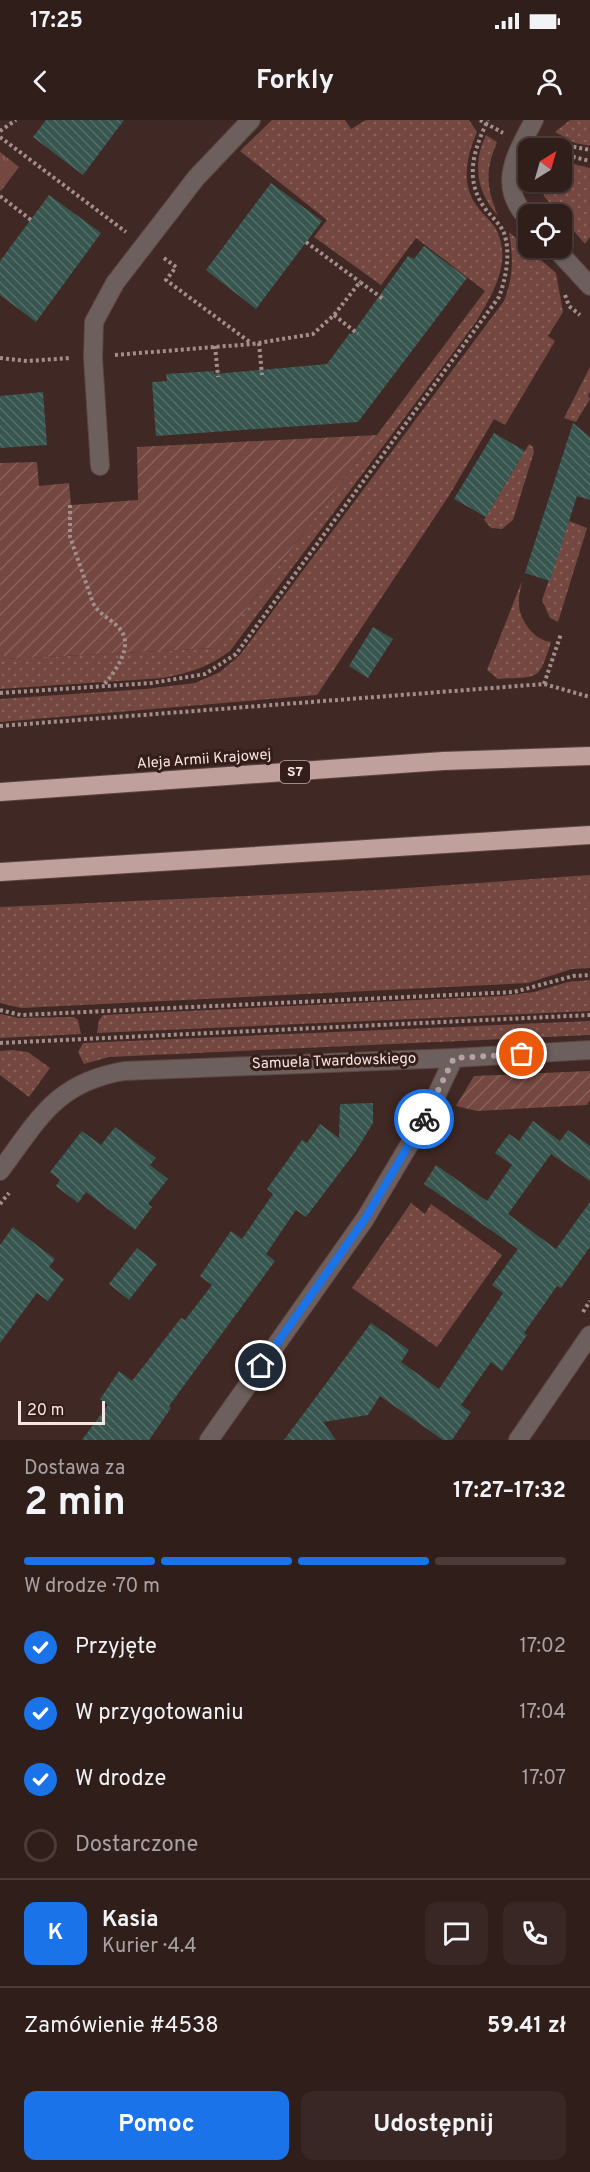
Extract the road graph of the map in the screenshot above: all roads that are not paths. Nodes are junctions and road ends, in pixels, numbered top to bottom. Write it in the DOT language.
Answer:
graph roads {
  1 [pos="251,120"];
  2 [pos="534,120"];
  3 [pos="518,205"];
  4 [pos="564,258"];
  5 [pos="590,286"];
  6 [pos="100,466"];
  7 [pos="590,756"];
  8 [pos="0,792"];
  9 [pos="590,835"];
  10 [pos="0,872"];
  11 [pos="590,1050"];
  12 [pos="454,1058"];
  13 [pos="0,1171"];
  14 [pos="590,1335"];
  15 [pos="209,1440"];
  16 [pos="518,1440"];
  1 -- 6 [label="street"];
  2 -- 3 [label="street"];
  4 -- 5 [label="street"];
  7 -- 8 [label="highway, Aleja Armii Krajowej / S7"];
  9 -- 10 [label="highway"];
  11 -- 12 [label="street, Samuela Twardowskiego"];
  12 -- 13 [label="street, Samuela Twardowskiego"];
  12 -- 15 [label="street"];
  14 -- 16 [label="street"];
}
